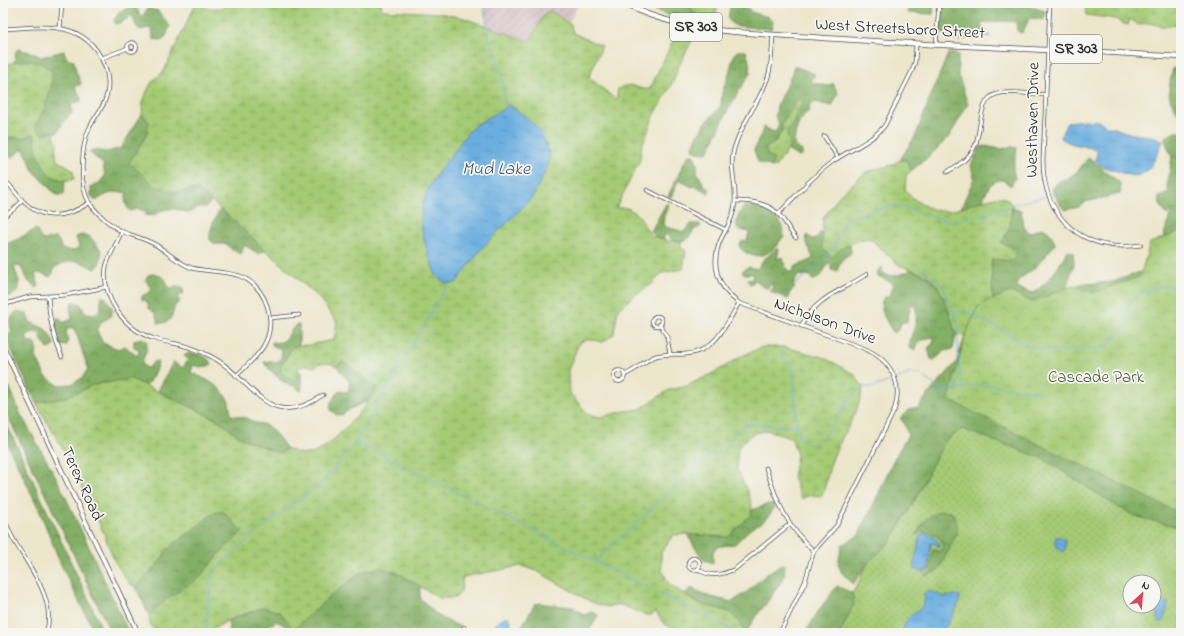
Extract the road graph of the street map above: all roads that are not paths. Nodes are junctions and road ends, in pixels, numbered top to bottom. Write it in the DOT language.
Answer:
graph roads {
  1 [pos="62,3"];
  2 [pos="622,3"];
  3 [pos="939,3"];
  4 [pos="1050,3"];
  5 [pos="3,29"];
  6 [pos="60,29"];
  7 [pos="773,35"];
  8 [pos="916,44"];
  9 [pos="936,45"];
  10 [pos="128,48"];
  11 [pos="1048,50"];
  12 [pos="1181,57"];
  13 [pos="102,58"];
  14 [pos="1046,95"];
  15 [pos="824,136"];
  16 [pos="838,158"];
  17 [pos="947,172"];
  18 [pos="3,179"];
  19 [pos="647,190"];
  20 [pos="22,201"];
  21 [pos="736,201"];
  22 [pos="90,203"];
  23 [pos="778,214"];
  24 [pos="3,217"];
  25 [pos="726,230"];
  26 [pos="122,231"];
  27 [pos="796,238"];
  28 [pos="1141,245"];
  29 [pos="867,274"];
  30 [pos="107,287"];
  31 [pos="48,297"];
  32 [pos="739,303"];
  33 [pos="3,305"];
  34 [pos="299,315"];
  35 [pos="270,318"];
  36 [pos="660,324"];
  37 [pos="801,326"];
  38 [pos="3,346"];
  39 [pos="670,354"];
  40 [pos="62,358"];
  41 [pos="624,375"];
  42 [pos="236,376"];
  43 [pos="322,395"];
  44 [pos="766,468"];
  45 [pos="3,516"];
  46 [pos="790,524"];
  47 [pos="814,551"];
  48 [pos="698,569"];
  49 [pos="464,627"];
  50 [pos="46,633"];
  51 [pos="138,633"];
  52 [pos="460,633"];
  53 [pos="780,633"];
  1 -- 6 [label="street"];
  2 -- 7 [label="main road, West Streetsboro Street / SR 303"];
  3 -- 9 [label="street"];
  4 -- 11 [label="street, Westhaven Drive"];
  5 -- 6 [label="street"];
  6 -- 13 [label="street"];
  7 -- 8 [label="main road, West Streetsboro Street / SR 303"];
  7 -- 21 [label="street, Nicholson Drive"];
  8 -- 9 [label="main road, West Streetsboro Street / SR 303"];
  8 -- 16 [label="street"];
  9 -- 11 [label="main road, West Streetsboro Street / SR 303"];
  10 -- 13 [label="street"];
  11 -- 12 [label="main road, West Streetsboro Street / SR 303"];
  11 -- 14 [label="street, Westhaven Drive"];
  13 -- 22 [label="street"];
  14 -- 17 [label="street"];
  14 -- 28 [label="street, Westhaven Drive"];
  15 -- 16 [label="street"];
  16 -- 23 [label="street"];
  18 -- 20 [label="street"];
  19 -- 25 [label="street"];
  20 -- 22 [label="street"];
  20 -- 24 [label="street"];
  21 -- 23 [label="street"];
  21 -- 25 [label="street, Nicholson Drive"];
  22 -- 26 [label="street"];
  23 -- 27 [label="street"];
  25 -- 32 [label="street, Nicholson Drive"];
  26 -- 30 [label="street"];
  26 -- 35 [label="street"];
  29 -- 37 [label="street"];
  30 -- 31 [label="street"];
  30 -- 42 [label="street"];
  31 -- 33 [label="street"];
  31 -- 40 [label="street"];
  32 -- 37 [label="street, Nicholson Drive"];
  32 -- 39 [label="street"];
  34 -- 35 [label="street"];
  35 -- 42 [label="street"];
  36 -- 39 [label="street"];
  37 -- 47 [label="street, Nicholson Drive"];
  38 -- 51 [label="main road, Terex Road"];
  39 -- 41 [label="street"];
  42 -- 43 [label="street"];
  44 -- 46 [label="street"];
  45 -- 50 [label="street"];
  46 -- 47 [label="street"];
  46 -- 48 [label="street"];
  47 -- 53 [label="street, Nicholson Drive"];
  48 -- 48 [label="street"];
  49 -- 52 [label="street"];
}
